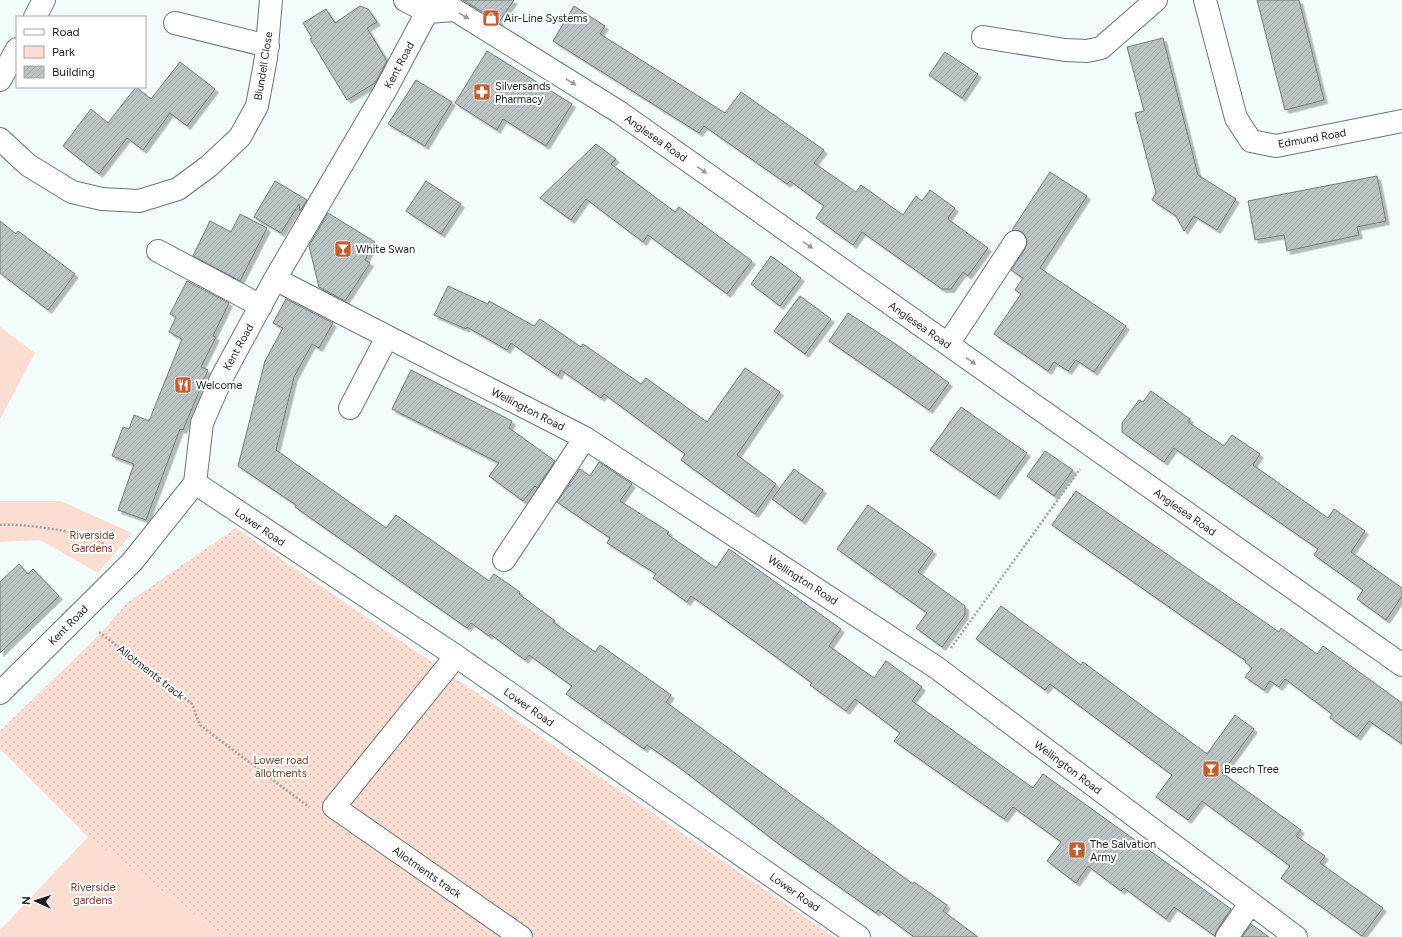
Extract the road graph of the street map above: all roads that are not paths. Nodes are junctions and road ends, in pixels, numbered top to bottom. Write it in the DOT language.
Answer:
graph roads {
  1 [pos="44,0"];
  2 [pos="271,0"];
  3 [pos="405,0"];
  4 [pos="1156,0"];
  5 [pos="1204,0"];
  6 [pos="432,6"];
  7 [pos="36,16"];
  8 [pos="175,23"];
  9 [pos="983,38"];
  10 [pos="268,46"];
  11 [pos="16,51"];
  12 [pos="0,80"];
  13 [pos="1402,121"];
  14 [pos="0,139"];
  15 [pos="1016,242"];
  16 [pos="158,251"];
  17 [pos="275,279"];
  18 [pos="261,306"];
  19 [pos="387,336"];
  20 [pos="948,344"];
  21 [pos="350,408"];
  22 [pos="585,438"];
  23 [pos="195,483"];
  24 [pos="504,560"];
  25 [pos="456,656"];
  26 [pos="1402,665"];
  27 [pos="0,693"];
  28 [pos="1250,904"];
  29 [pos="521,937"];
  30 [pos="859,937"];
  31 [pos="1227,937"];
  32 [pos="1296,937"];
  1 -- 7 [label="street"];
  2 -- 10 [label="street, Blundell Close"];
  3 -- 6 [label="street"];
  4 -- 9 [label="street"];
  5 -- 13 [label="street, Edmund Road"];
  6 -- 17 [label="street, Kent Road"];
  6 -- 20 [label="street, Anglesea Road, one-way"];
  8 -- 10 [label="street"];
  10 -- 14 [label="street, Blundell Close"];
  11 -- 12 [label="street"];
  15 -- 20 [label="street"];
  16 -- 18 [label="street"];
  17 -- 18 [label="street, Kent Road"];
  17 -- 19 [label="street, Wellington Road"];
  18 -- 23 [label="street, Kent Road"];
  19 -- 21 [label="street"];
  19 -- 22 [label="street, Wellington Road"];
  20 -- 26 [label="street, Anglesea Road, one-way"];
  22 -- 24 [label="street"];
  22 -- 28 [label="street, Wellington Road"];
  23 -- 25 [label="street, Lower Road"];
  23 -- 27 [label="street, Kent Road"];
  25 -- 29 [label="street, Allotments track"];
  25 -- 30 [label="street, Lower Road"];
  28 -- 31 [label="street"];
  28 -- 32 [label="street, Wellington Road"];
}
